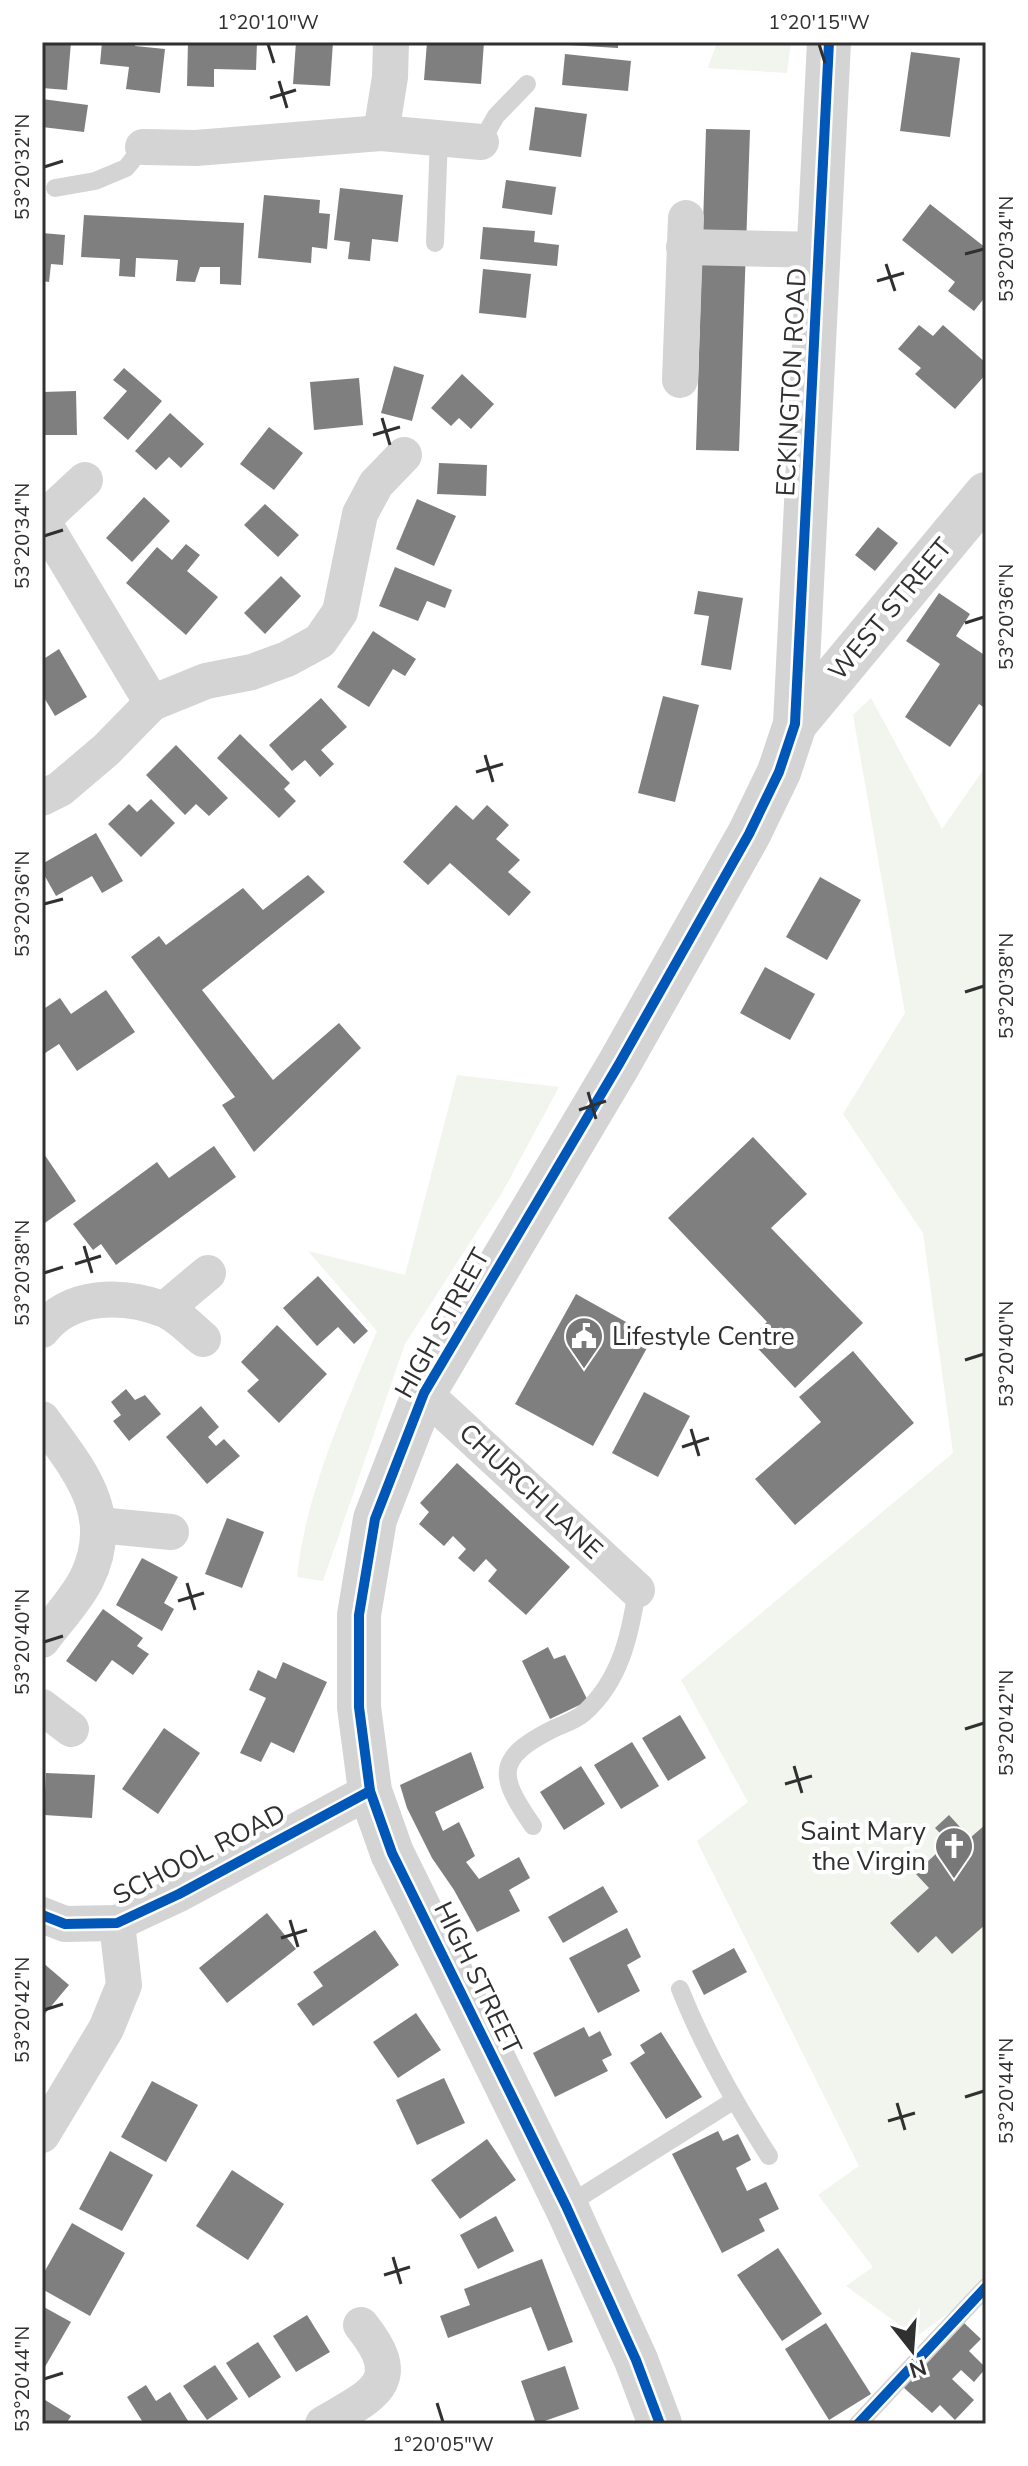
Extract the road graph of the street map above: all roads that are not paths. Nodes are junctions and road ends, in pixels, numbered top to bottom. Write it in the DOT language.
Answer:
graph roads {
  1 [pos="391,42"];
  2 [pos="829,42"];
  3 [pos="527,84"];
  4 [pos="381,133"];
  5 [pos="439,138"];
  6 [pos="481,142"];
  7 [pos="143,147"];
  8 [pos="55,188"];
  9 [pos="435,243"];
  10 [pos="820,250"];
  11 [pos="680,380"];
  12 [pos="404,455"];
  13 [pos="85,480"];
  14 [pos="986,494"];
  15 [pos="152,703"];
  16 [pos="795,724"];
  17 [pos="42,798"];
  18 [pos="208,1273"];
  19 [pos="165,1309"];
  20 [pos="42,1330"];
  21 [pos="203,1339"];
  22 [pos="424,1393"];
  23 [pos="42,1419"];
  24 [pos="99,1525"];
  25 [pos="171,1532"];
  26 [pos="637,1590"];
  27 [pos="42,1640"];
  28 [pos="42,1707"];
  29 [pos="71,1729"];
  30 [pos="370,1791"];
  31 [pos="533,1826"];
  32 [pos="42,1915"];
  33 [pos="117,1923"];
  34 [pos="680,1989"];
  35 [pos="733,2101"];
  36 [pos="42,2135"];
  37 [pos="769,2156"];
  38 [pos="566,2206"];
  39 [pos="986,2287"];
  40 [pos="361,2325"];
  41 [pos="323,2424"];
  42 [pos="660,2424"];
  43 [pos="858,2424"];
  1 -- 4 [label="street"];
  2 -- 10 [label="street, ECKINGTON ROAD"];
  3 -- 6 [label="lane"];
  4 -- 5 [label="street"];
  4 -- 7 [label="street"];
  5 -- 6 [label="street"];
  5 -- 9 [label="lane"];
  7 -- 8 [label="lane"];
  10 -- 11 [label="street"];
  10 -- 16 [label="street, ECKINGTON ROAD"];
  12 -- 15 [label="street"];
  13 -- 15 [label="street"];
  14 -- 16 [label="street, WEST STREET"];
  15 -- 17 [label="street"];
  16 -- 22 [label="street, HIGH STREET"];
  18 -- 19 [label="street"];
  19 -- 20 [label="street"];
  19 -- 21 [label="street"];
  22 -- 26 [label="street, CHURCH LANE"];
  22 -- 30 [label="street, HIGH STREET"];
  23 -- 24 [label="street"];
  24 -- 25 [label="street"];
  24 -- 27 [label="street"];
  26 -- 31 [label="lane"];
  28 -- 29 [label="street"];
  30 -- 33 [label="street, SCHOOL ROAD"];
  30 -- 38 [label="street, HIGH STREET"];
  32 -- 33 [label="street, SCHOOL ROAD"];
  33 -- 36 [label="street"];
  34 -- 35 [label="lane"];
  35 -- 37 [label="lane"];
  35 -- 38 [label="lane"];
  38 -- 42 [label="street, HIGH STREET"];
  39 -- 43 [label="lane"];
  40 -- 41 [label="street"];
}
